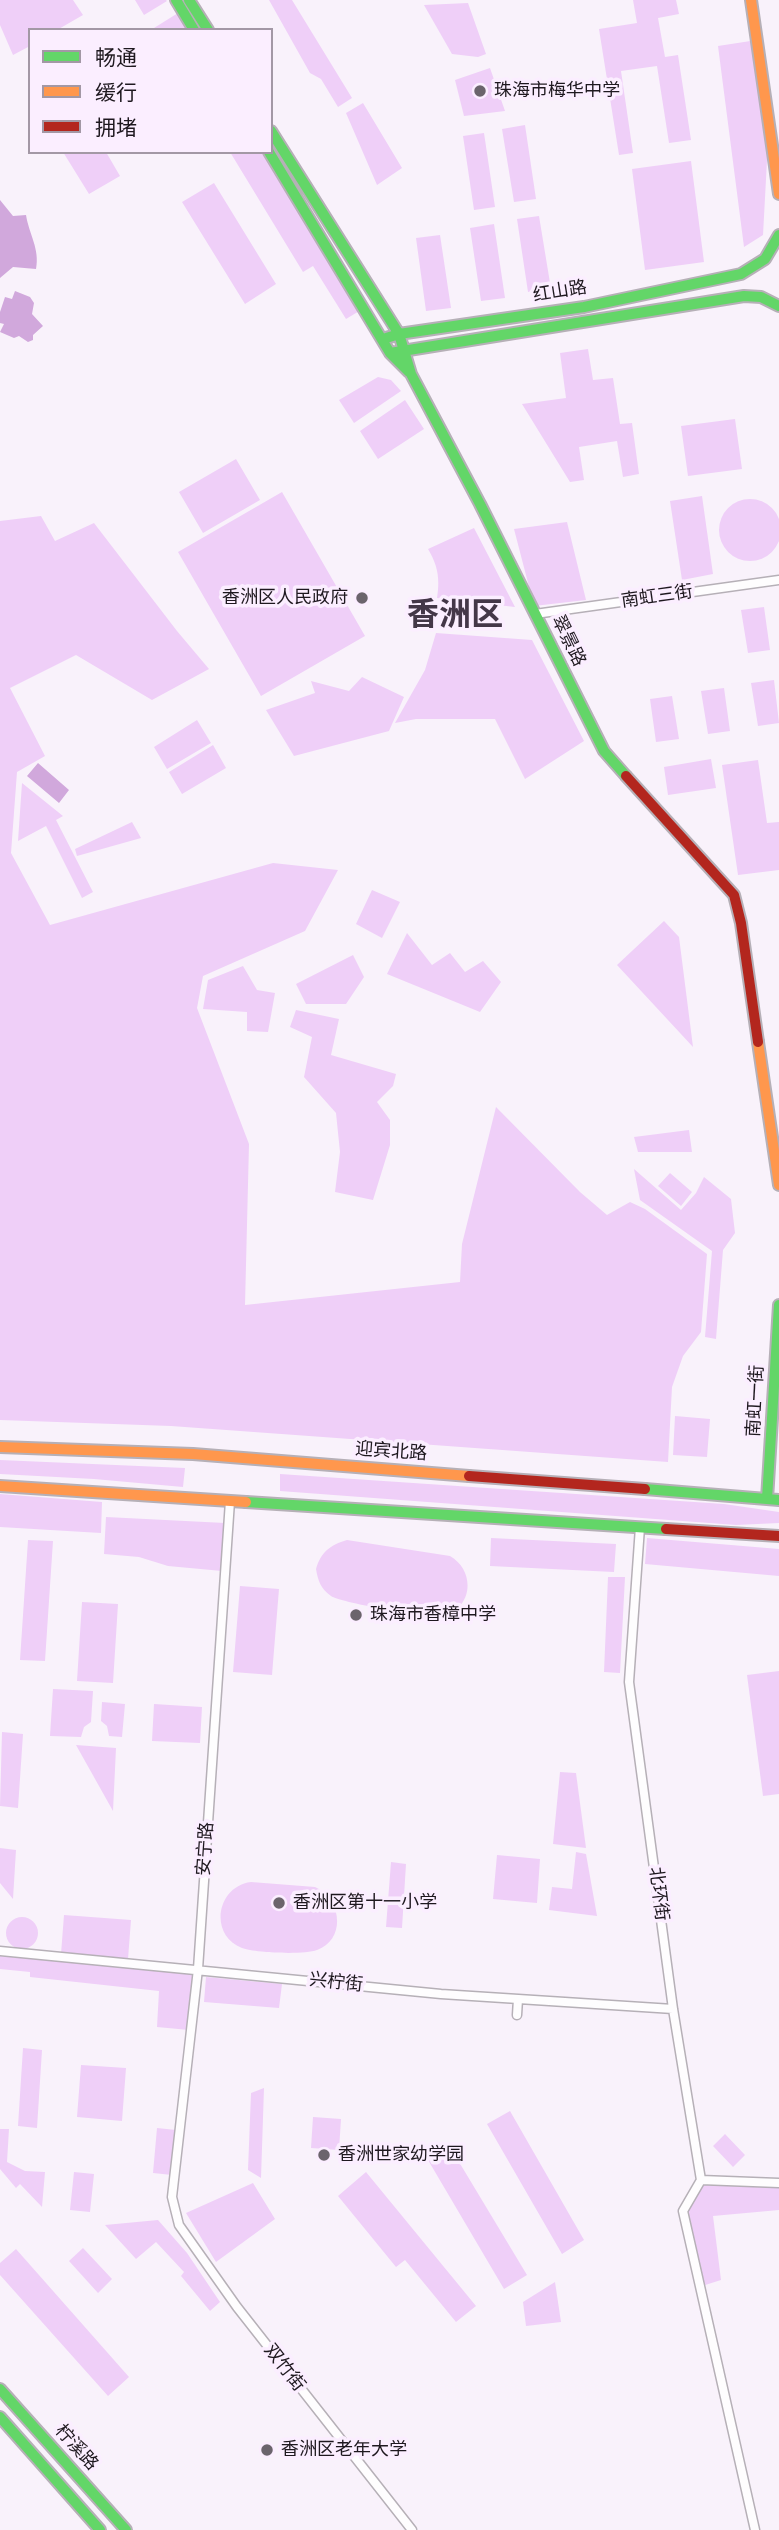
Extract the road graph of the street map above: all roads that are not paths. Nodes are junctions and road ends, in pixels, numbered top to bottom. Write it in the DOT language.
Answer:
graph roads {
  1 [pos="176,0"];
  2 [pos="189,0"];
  3 [pos="751,0"];
  4 [pos="193,28"];
  5 [pos="207,28"];
  6 [pos="273,134"];
  7 [pos="270,154"];
  8 [pos="779,194"];
  9 [pos="779,234"];
  10 [pos="779,306"];
  11 [pos="400,334"];
  12 [pos="383,339"];
  13 [pos="405,349"];
  14 [pos="390,353"];
  15 [pos="411,374"];
  16 [pos="779,580"];
  17 [pos="535,614"];
  18 [pos="779,1185"];
  19 [pos="779,1305"];
  20 [pos="0,1447"];
  21 [pos="0,1486"];
  22 [pos="773,1499"];
  23 [pos="230,1502"];
  24 [pos="640,1527"];
  25 [pos="779,1534"];
  26 [pos="0,1951"];
  27 [pos="198,1969"];
  28 [pos="518,1999"];
  29 [pos="673,2009"];
  30 [pos="517,2015"];
  31 [pos="701,2180"];
  32 [pos="779,2183"];
  33 [pos="172,2197"];
  34 [pos="0,2389"];
  35 [pos="0,2417"];
  36 [pos="100,2530"];
  37 [pos="126,2530"];
  38 [pos="412,2530"];
  39 [pos="755,2530"];
  1 -- 4 [label="main road"];
  2 -- 5 [label="main road"];
  3 -- 8 [label="main road"];
  6 -- 11 [label="main road, 翠景路"];
  7 -- 12 [label="main road, 翠景路"];
  9 -- 11 [label="main road, 红山路"];
  10 -- 13 [label="main road, 红山路"];
  11 -- 12 [label="main road, 红山路"];
  11 -- 13 [label="main road, 翠景路"];
  12 -- 14 [label="main road, 翠景路"];
  13 -- 14 [label="main road, 红山路"];
  13 -- 15 [label="main road, 翠景路"];
  14 -- 15 [label="main road, 翠景路"];
  15 -- 17 [label="main road, 翠景路"];
  16 -- 17 [label="street, 南虹三街"];
  17 -- 18 [label="main road, 翠景路"];
  19 -- 22 [label="main road, 南虹一街"];
  20 -- 22 [label="main road, 迎宾北路"];
  21 -- 23 [label="main road"];
  23 -- 24 [label="main road"];
  23 -- 27 [label="street, 安宁路"];
  24 -- 25 [label="main road"];
  24 -- 29 [label="street, 北环街"];
  26 -- 27 [label="street, 兴柠街"];
  27 -- 28 [label="street, 兴柠街"];
  27 -- 33 [label="street, 安宁路"];
  28 -- 29 [label="street, 兴柠街"];
  28 -- 30 [label="street"];
  29 -- 31 [label="street, 北环街"];
  31 -- 32 [label="street"];
  31 -- 39 [label="street"];
  33 -- 38 [label="street, 双竹街"];
  34 -- 37 [label="main road, 柠溪路"];
  35 -- 36 [label="main road, 柠溪路"];
}
